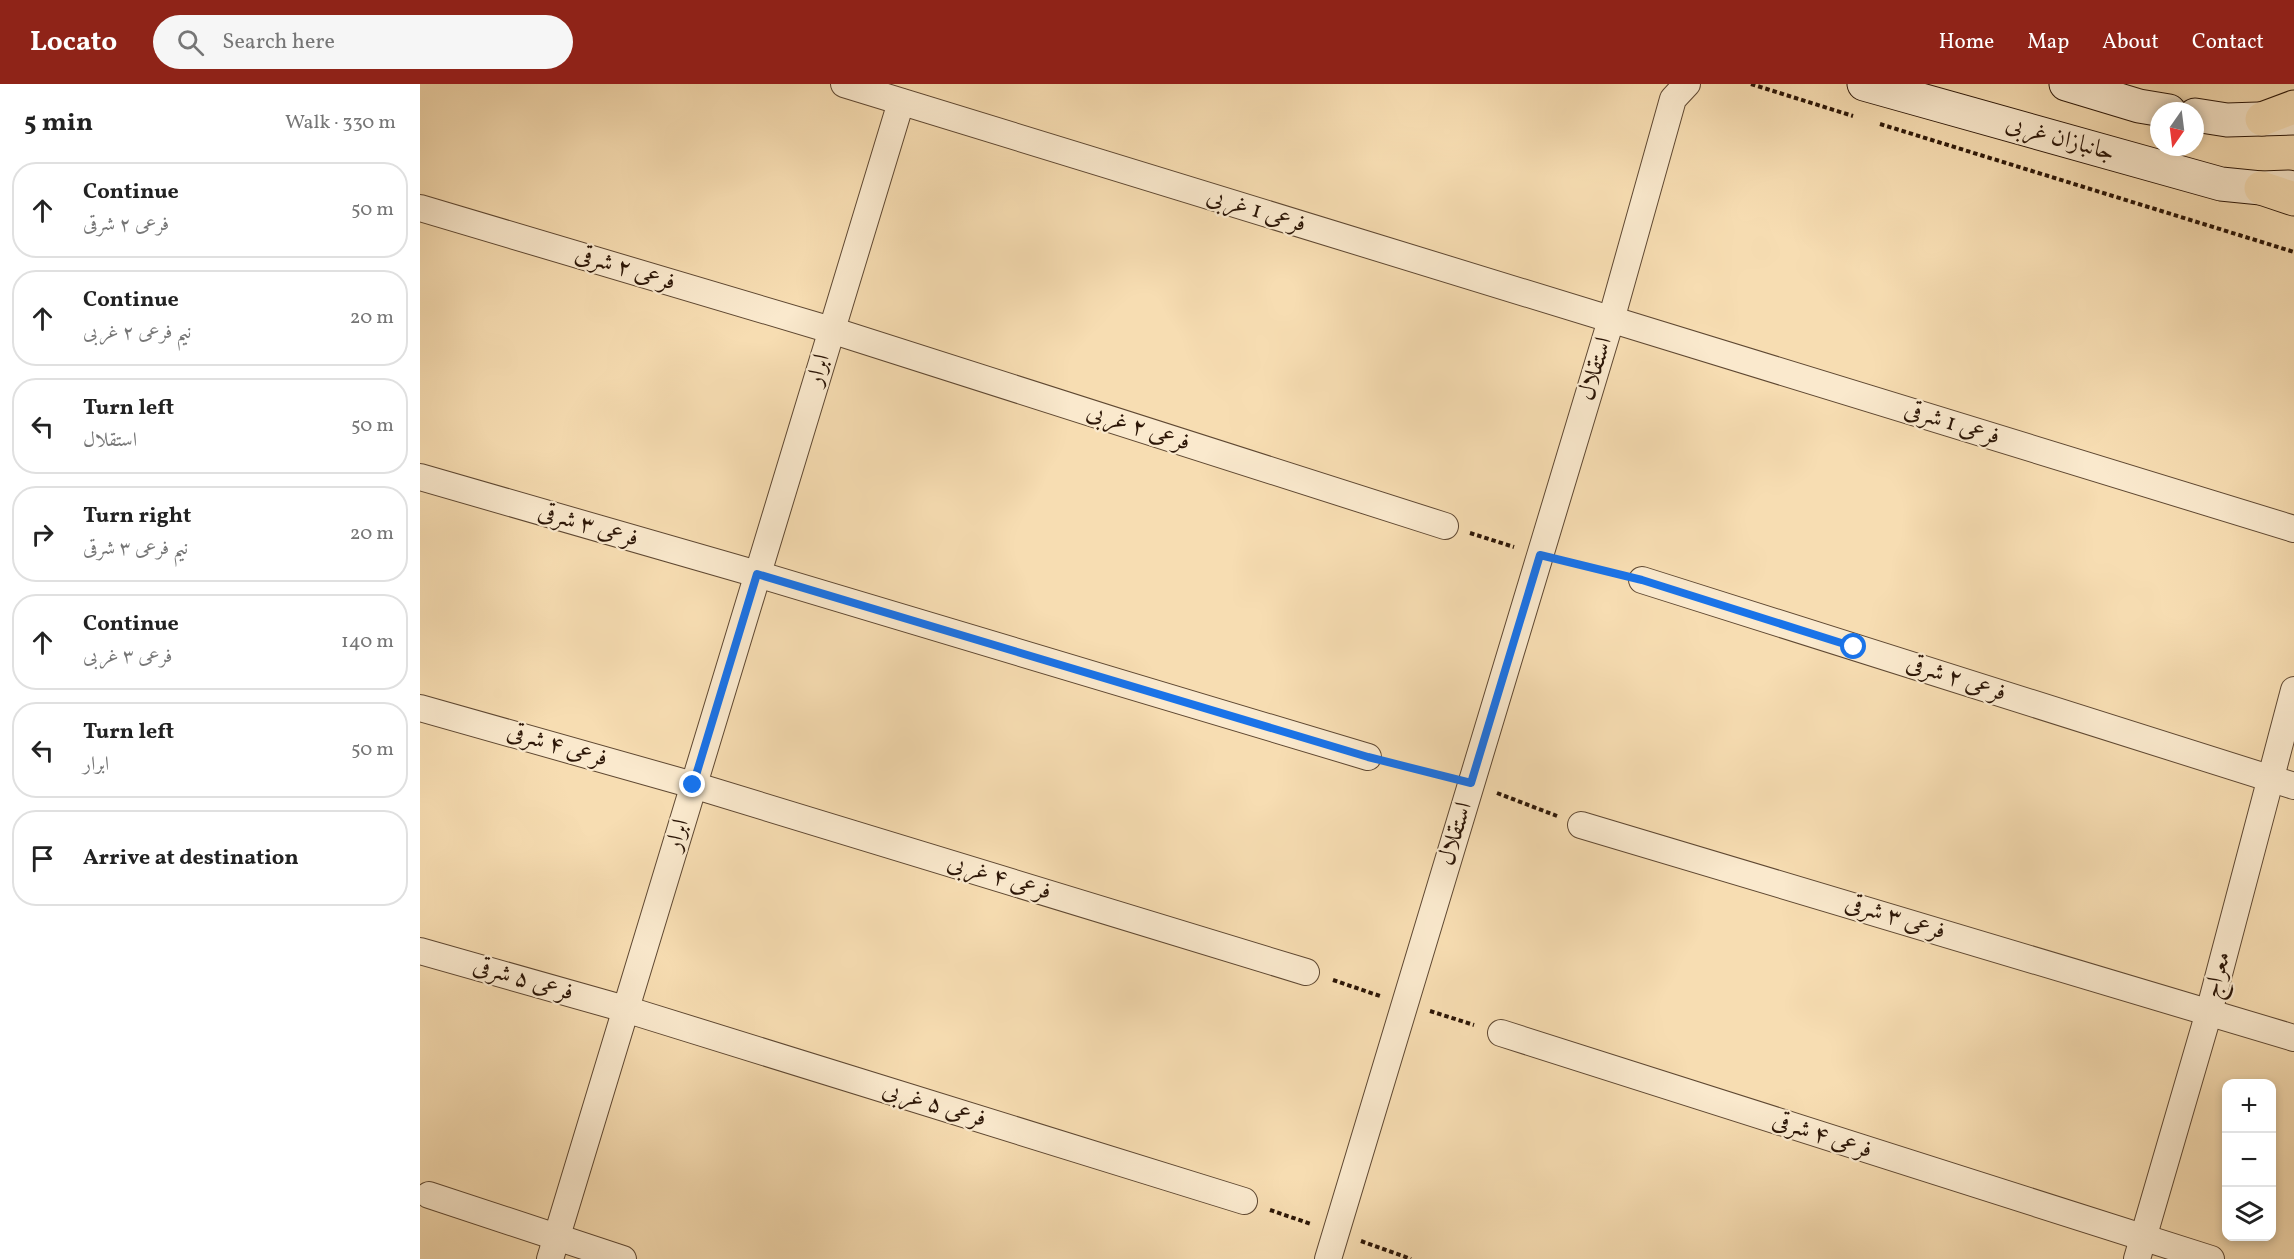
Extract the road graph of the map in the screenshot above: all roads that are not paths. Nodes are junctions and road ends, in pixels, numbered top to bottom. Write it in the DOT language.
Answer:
graph roads {
  1 [pos="844,84"];
  2 [pos="1864,84"];
  3 [pos="2066,84"];
  4 [pos="1677,89"];
  5 [pos="901,102"];
  6 [pos="2294,107"];
  7 [pos="2150,108"];
  8 [pos="2204,116"];
  9 [pos="2294,118"];
  10 [pos="2262,119"];
  11 [pos="2227,120"];
  12 [pos="2294,135"];
  13 [pos="2294,187"];
  14 [pos="2261,188"];
  15 [pos="2294,199"];
  16 [pos="420,208"];
  17 [pos="1611,320"];
  18 [pos="831,330"];
  19 [pos="420,477"];
  20 [pos="1445,526"];
  21 [pos="2294,528"];
  22 [pos="757,574"];
  23 [pos="1642,580"];
  24 [pos="2294,690"];
  25 [pos="420,708"];
  26 [pos="1368,757"];
  27 [pos="2270,779"];
  28 [pos="693,785"];
  29 [pos="2294,786"];
  30 [pos="1581,825"];
  31 [pos="420,951"];
  32 [pos="1306,972"];
  33 [pos="625,1009"];
  34 [pos="2209,1012"];
  35 [pos="1501,1033"];
  36 [pos="2294,1038"];
  37 [pos="429,1195"];
  38 [pos="1244,1202"];
  39 [pos="553,1249"];
  40 [pos="2140,1249"];
  41 [pos="623,1259"];
  42 [pos="1328,1259"];
  43 [pos="2211,1259"];
  1 -- 5 [label="street, فرعی 1 غربی"];
  2 -- 14 [label="main road, جانبازان غربی"];
  3 -- 7 [label="main road"];
  4 -- 17 [label="street, استقلال"];
  5 -- 17 [label="street, فرعی 1 غربی"];
  5 -- 18 [label="street, ابرار"];
  6 -- 10 [label="main road"];
  8 -- 11 [label="main road"];
  9 -- 10 [label="main road"];
  10 -- 11 [label="main road"];
  11 -- 12 [label="main road"];
  13 -- 14 [label="main road, جانبازان غربی"];
  14 -- 15 [label="main road"];
  16 -- 18 [label="street, فرعی ۲ شرقی"];
  17 -- 21 [label="street, فرعی 1 شرقی"];
  17 -- 42 [label="street, استقلال"];
  18 -- 20 [label="street, فرعی ۲ غربی"];
  18 -- 22 [label="street, ابرار"];
  19 -- 22 [label="street, فرعی ۳ شرقی"];
  22 -- 26 [label="street, فرعی ۳ شرقی"];
  22 -- 28 [label="street, ابرار"];
  23 -- 27 [label="street, فرعی ۲ شرقی"];
  24 -- 27 [label="street, معراج"];
  25 -- 28 [label="street, فرعی ۴ شرقی"];
  27 -- 29 [label="street"];
  27 -- 34 [label="street, معراج"];
  28 -- 32 [label="street, فرعی ۴ غربی"];
  28 -- 33 [label="street, ابرار"];
  30 -- 34 [label="street, فرعی ۳ شرقی"];
  31 -- 33 [label="street, فرعی ۵ شرقی"];
  33 -- 38 [label="street, فرعی ۵ غربی"];
  33 -- 39 [label="street, ابرار"];
  34 -- 36 [label="street, فرعی ۳ شرقی"];
  34 -- 40 [label="street, معراج"];
  35 -- 40 [label="street, فرعی ۴ شرقی"];
  37 -- 39 [label="street"];
  39 -- 41 [label="street"];
  40 -- 43 [label="street"];
}
